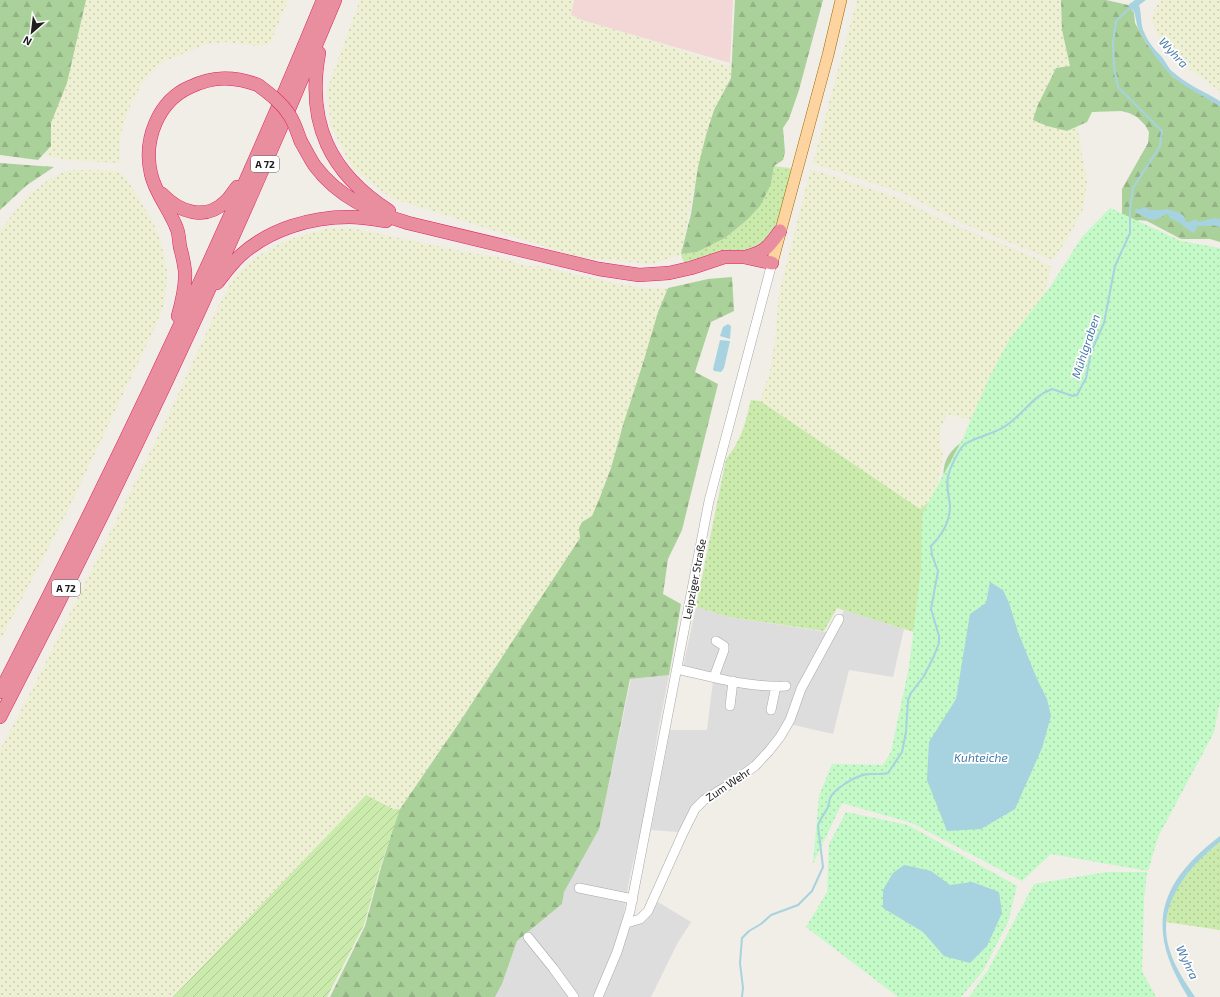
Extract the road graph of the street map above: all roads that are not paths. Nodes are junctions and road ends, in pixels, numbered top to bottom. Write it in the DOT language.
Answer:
graph roads {
  1 [pos="323,0"];
  2 [pos="335,0"];
  3 [pos="841,0"];
  4 [pos="323,30"];
  5 [pos="250,170"];
  6 [pos="156,188"];
  7 [pos="408,223"];
  8 [pos="780,231"];
  9 [pos="744,257"];
  10 [pos="772,263"];
  11 [pos="206,297"];
  12 [pos="168,352"];
  13 [pos="839,619"];
  14 [pos="716,641"];
  15 [pos="677,669"];
  16 [pos="714,677"];
  17 [pos="733,681"];
  18 [pos="776,686"];
  19 [pos="786,686"];
  20 [pos="0,692"];
  21 [pos="730,706"];
  22 [pos="771,710"];
  23 [pos="0,717"];
  24 [pos="579,888"];
  25 [pos="633,899"];
  26 [pos="627,923"];
  27 [pos="528,937"];
  28 [pos="574,997"];
  29 [pos="598,997"];
  1 -- 5 [label="highway, A 72"];
  2 -- 4 [label="highway, A 72"];
  3 -- 8 [label="main road"];
  4 -- 7 [label="highway"];
  4 -- 11 [label="highway, A 72"];
  5 -- 6 [label="highway"];
  5 -- 12 [label="highway, A 72"];
  6 -- 7 [label="highway, bridge"];
  6 -- 12 [label="highway"];
  7 -- 9 [label="highway"];
  7 -- 11 [label="highway"];
  8 -- 9 [label="highway"];
  8 -- 10 [label="main road"];
  9 -- 10 [label="highway"];
  10 -- 15 [label="street, Leipziger Straße"];
  11 -- 23 [label="highway, A 72"];
  12 -- 20 [label="highway, A 72"];
  13 -- 26 [label="street, Zum Wehr"];
  14 -- 16 [label="street"];
  15 -- 16 [label="street"];
  15 -- 25 [label="street, Leipziger Straße"];
  16 -- 17 [label="street"];
  17 -- 18 [label="street"];
  17 -- 21 [label="street"];
  18 -- 19 [label="street"];
  18 -- 22 [label="street"];
  24 -- 25 [label="street"];
  25 -- 26 [label="street, Leipziger Straße"];
  26 -- 29 [label="street, Leipziger Straße"];
  27 -- 28 [label="street"];
}
